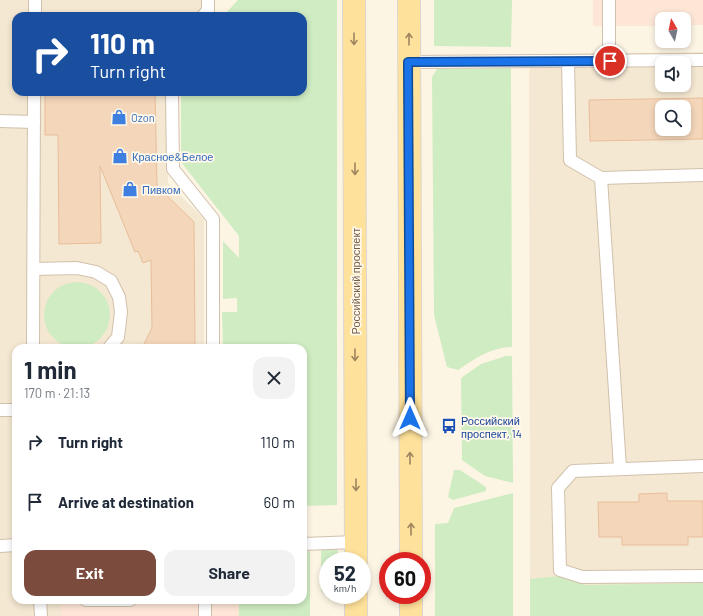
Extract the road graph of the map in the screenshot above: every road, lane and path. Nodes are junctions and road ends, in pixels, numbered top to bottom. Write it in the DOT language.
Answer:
graph roads {
  1 [pos="35,0"];
  2 [pos="208,0"];
  3 [pos="354,0"];
  4 [pos="409,0"];
  5 [pos="609,0"];
  6 [pos="35,12"];
  7 [pos="207,12"];
  8 [pos="703,60"];
  9 [pos="568,61"];
  10 [pos="610,61"];
  11 [pos="408,62"];
  12 [pos="34,96"];
  13 [pos="172,96"];
  14 [pos="0,121"];
  15 [pos="34,122"];
  16 [pos="703,175"];
  17 [pos="601,178"];
  18 [pos="34,268"];
  19 [pos="33,344"];
  20 [pos="112,344"];
  21 [pos="213,344"];
  22 [pos="0,410"];
  23 [pos="12,410"];
  24 [pos="703,466"];
  25 [pos="620,468"];
  26 [pos="307,545"];
  27 [pos="0,546"];
  28 [pos="12,546"];
  29 [pos="356,551"];
  30 [pos="411,552"];
  31 [pos="703,576"];
  32 [pos="205,604"];
  33 [pos="356,604"];
  34 [pos="411,604"];
  35 [pos="40,607"];
  36 [pos="30,616"];
  37 [pos="205,616"];
  38 [pos="356,616"];
  39 [pos="411,616"];
  1 -- 6 [label="lane"];
  2 -- 7 [label="lane"];
  3 -- 29 [label="main road, Российский проспект, one-way"];
  11 -- 4 [label="main road, one-way"];
  5 -- 10 [label="lane"];
  8 -- 10 [label="lane"];
  9 -- 10 [label="lane"];
  9 -- 11 [label="lane"];
  9 -- 17 [label="lane"];
  30 -- 11 [label="main road, one-way"];
  12 -- 15 [label="lane"];
  13 -- 21 [label="lane"];
  14 -- 15 [label="lane"];
  15 -- 18 [label="lane"];
  16 -- 17 [label="lane"];
  17 -- 25 [label="lane"];
  18 -- 19 [label="lane"];
  18 -- 20 [label="lane"];
  22 -- 23 [label="lane"];
  24 -- 25 [label="lane"];
  25 -- 31 [label="lane"];
  26 -- 29 [label="lane"];
  27 -- 28 [label="lane"];
  32 -- 37 [label="lane"];
  33 -- 38 [label="main road"];
  34 -- 39 [label="main road"];
  35 -- 36 [label="lane"];
}
